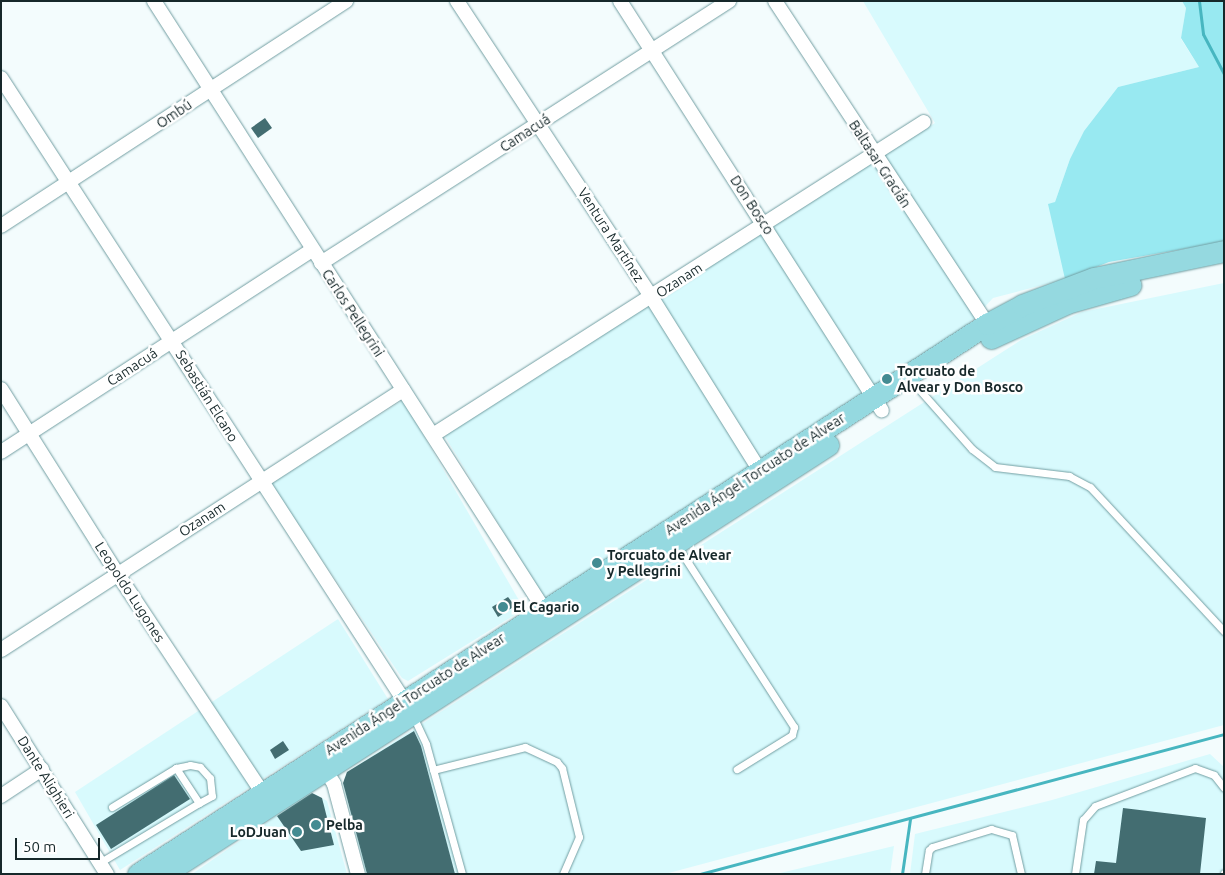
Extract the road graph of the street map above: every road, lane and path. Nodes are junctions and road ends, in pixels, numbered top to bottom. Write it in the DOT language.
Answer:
graph roads {
  1 [pos="154,1"];
  2 [pos="346,1"];
  3 [pos="456,1"];
  4 [pos="620,1"];
  5 [pos="729,1"];
  6 [pos="775,1"];
  7 [pos="654,50"];
  8 [pos="1,78"];
  9 [pos="210,90"];
  10 [pos="924,122"];
  11 [pos="539,124"];
  12 [pos="873,154"];
  13 [pos="68,184"];
  14 [pos="765,224"];
  15 [pos="1,226"];
  16 [pos="312,250"];
  17 [pos="1224,251"];
  18 [pos="321,263"];
  19 [pos="1224,266"];
  20 [pos="652,298"];
  21 [pos="987,324"];
  22 [pos="173,340"];
  23 [pos="917,387"];
  24 [pos="1,389"];
  25 [pos="403,390"];
  26 [pos="878,404"];
  27 [pos="30,433"];
  28 [pos="433,435"];
  29 [pos="1,452"];
  30 [pos="760,471"];
  31 [pos="260,481"];
  32 [pos="676,544"];
  33 [pos="117,574"];
  34 [pos="549,617"];
  35 [pos="1224,631"];
  36 [pos="1,650"];
  37 [pos="1,706"];
  38 [pos="409,709"];
  39 [pos="176,768"];
  40 [pos="737,769"];
  41 [pos="42,770"];
  42 [pos="434,770"];
  43 [pos="326,771"];
  44 [pos="1224,788"];
  45 [pos="262,792"];
  46 [pos="1,796"];
  47 [pos="199,803"];
  48 [pos="112,807"];
  49 [pos="103,868"];
  50 [pos="138,874"];
  51 [pos="164,874"];
  52 [pos="358,874"];
  53 [pos="462,874"];
  54 [pos="563,874"];
  55 [pos="925,874"];
  56 [pos="1021,874"];
  57 [pos="1075,874"];
  1 -- 9 [label="street, Carlos Pellegrini"];
  2 -- 9 [label="street, Ombú"];
  3 -- 11 [label="street, Ventura Martínez"];
  4 -- 7 [label="street, Don Bosco"];
  5 -- 7 [label="street, Camacuá"];
  6 -- 12 [label="street, Baltasar Gracián"];
  7 -- 11 [label="street, Camacuá"];
  7 -- 14 [label="street, Don Bosco"];
  8 -- 13 [label="street, Sebastián Elcano"];
  9 -- 13 [label="street, Ombú"];
  9 -- 16 [label="street, Carlos Pellegrini"];
  10 -- 12 [label="street, Ozanam"];
  11 -- 18 [label="street, Camacuá"];
  11 -- 20 [label="street, Ventura Martínez"];
  12 -- 14 [label="street, Ozanam"];
  12 -- 21 [label="street, Baltasar Gracián"];
  13 -- 15 [label="street, Ombú"];
  13 -- 22 [label="street, Sebastián Elcano"];
  14 -- 20 [label="street, Ozanam"];
  14 -- 26 [label="street, Don Bosco"];
  16 -- 18 [label="street, Carlos Pellegrini"];
  16 -- 22 [label="street, Camacuá"];
  17 -- 21 [label="main road, Avenida Ángel Torcuato de Alvear"];
  18 -- 25 [label="street, Carlos Pellegrini"];
  19 -- 23 [label="main road, Avenida Ángel Torcuato de Alvear"];
  20 -- 28 [label="street, Ozanam"];
  20 -- 30 [label="street, Ventura Martínez"];
  21 -- 26 [label="main road, Avenida Ángel Torcuato de Alvear"];
  22 -- 27 [label="street, Camacuá"];
  22 -- 31 [label="street, Sebastián Elcano"];
  23 -- 26 [label="main road, Avenida Ángel Torcuato de Alvear"];
  23 -- 35 [label="lane"];
  24 -- 27 [label="street, Leopoldo Lugones"];
  25 -- 28 [label="street, Carlos Pellegrini"];
  25 -- 31 [label="street, Ozanam"];
  26 -- 30 [label="main road, Avenida Ángel Torcuato de Alvear"];
  26 -- 32 [label="main road, Avenida Ángel Torcuato de Alvear"];
  27 -- 29 [label="street, Camacuá"];
  27 -- 33 [label="street, Leopoldo Lugones"];
  28 -- 34 [label="street, Carlos Pellegrini"];
  30 -- 34 [label="main road, Avenida Ángel Torcuato de Alvear"];
  31 -- 33 [label="street, Ozanam"];
  31 -- 38 [label="street, Sebastián Elcano"];
  32 -- 34 [label="main road, Avenida Ángel Torcuato de Alvear"];
  32 -- 40 [label="lane"];
  33 -- 36 [label="street, Ozanam"];
  33 -- 45 [label="street, Leopoldo Lugones"];
  34 -- 38 [label="main road, Avenida Ángel Torcuato de Alvear"];
  37 -- 41 [label="street, Dante Alighieri"];
  38 -- 42 [label="lane"];
  38 -- 43 [label="main road, Avenida Ángel Torcuato de Alvear"];
  38 -- 45 [label="main road, Avenida Ángel Torcuato de Alvear"];
  39 -- 47 [label="lane"];
  39 -- 47 [label="lane"];
  39 -- 48 [label="lane"];
  41 -- 46 [label="street"];
  41 -- 49 [label="street, Dante Alighieri"];
  42 -- 53 [label="lane"];
  42 -- 54 [label="lane"];
  43 -- 51 [label="main road, Avenida Ángel Torcuato de Alvear"];
  43 -- 52 [label="street"];
  44 -- 57 [label="lane"];
  45 -- 50 [label="main road, Avenida Ángel Torcuato de Alvear"];
  47 -- 49 [label="lane"];
  55 -- 56 [label="lane"];
}
